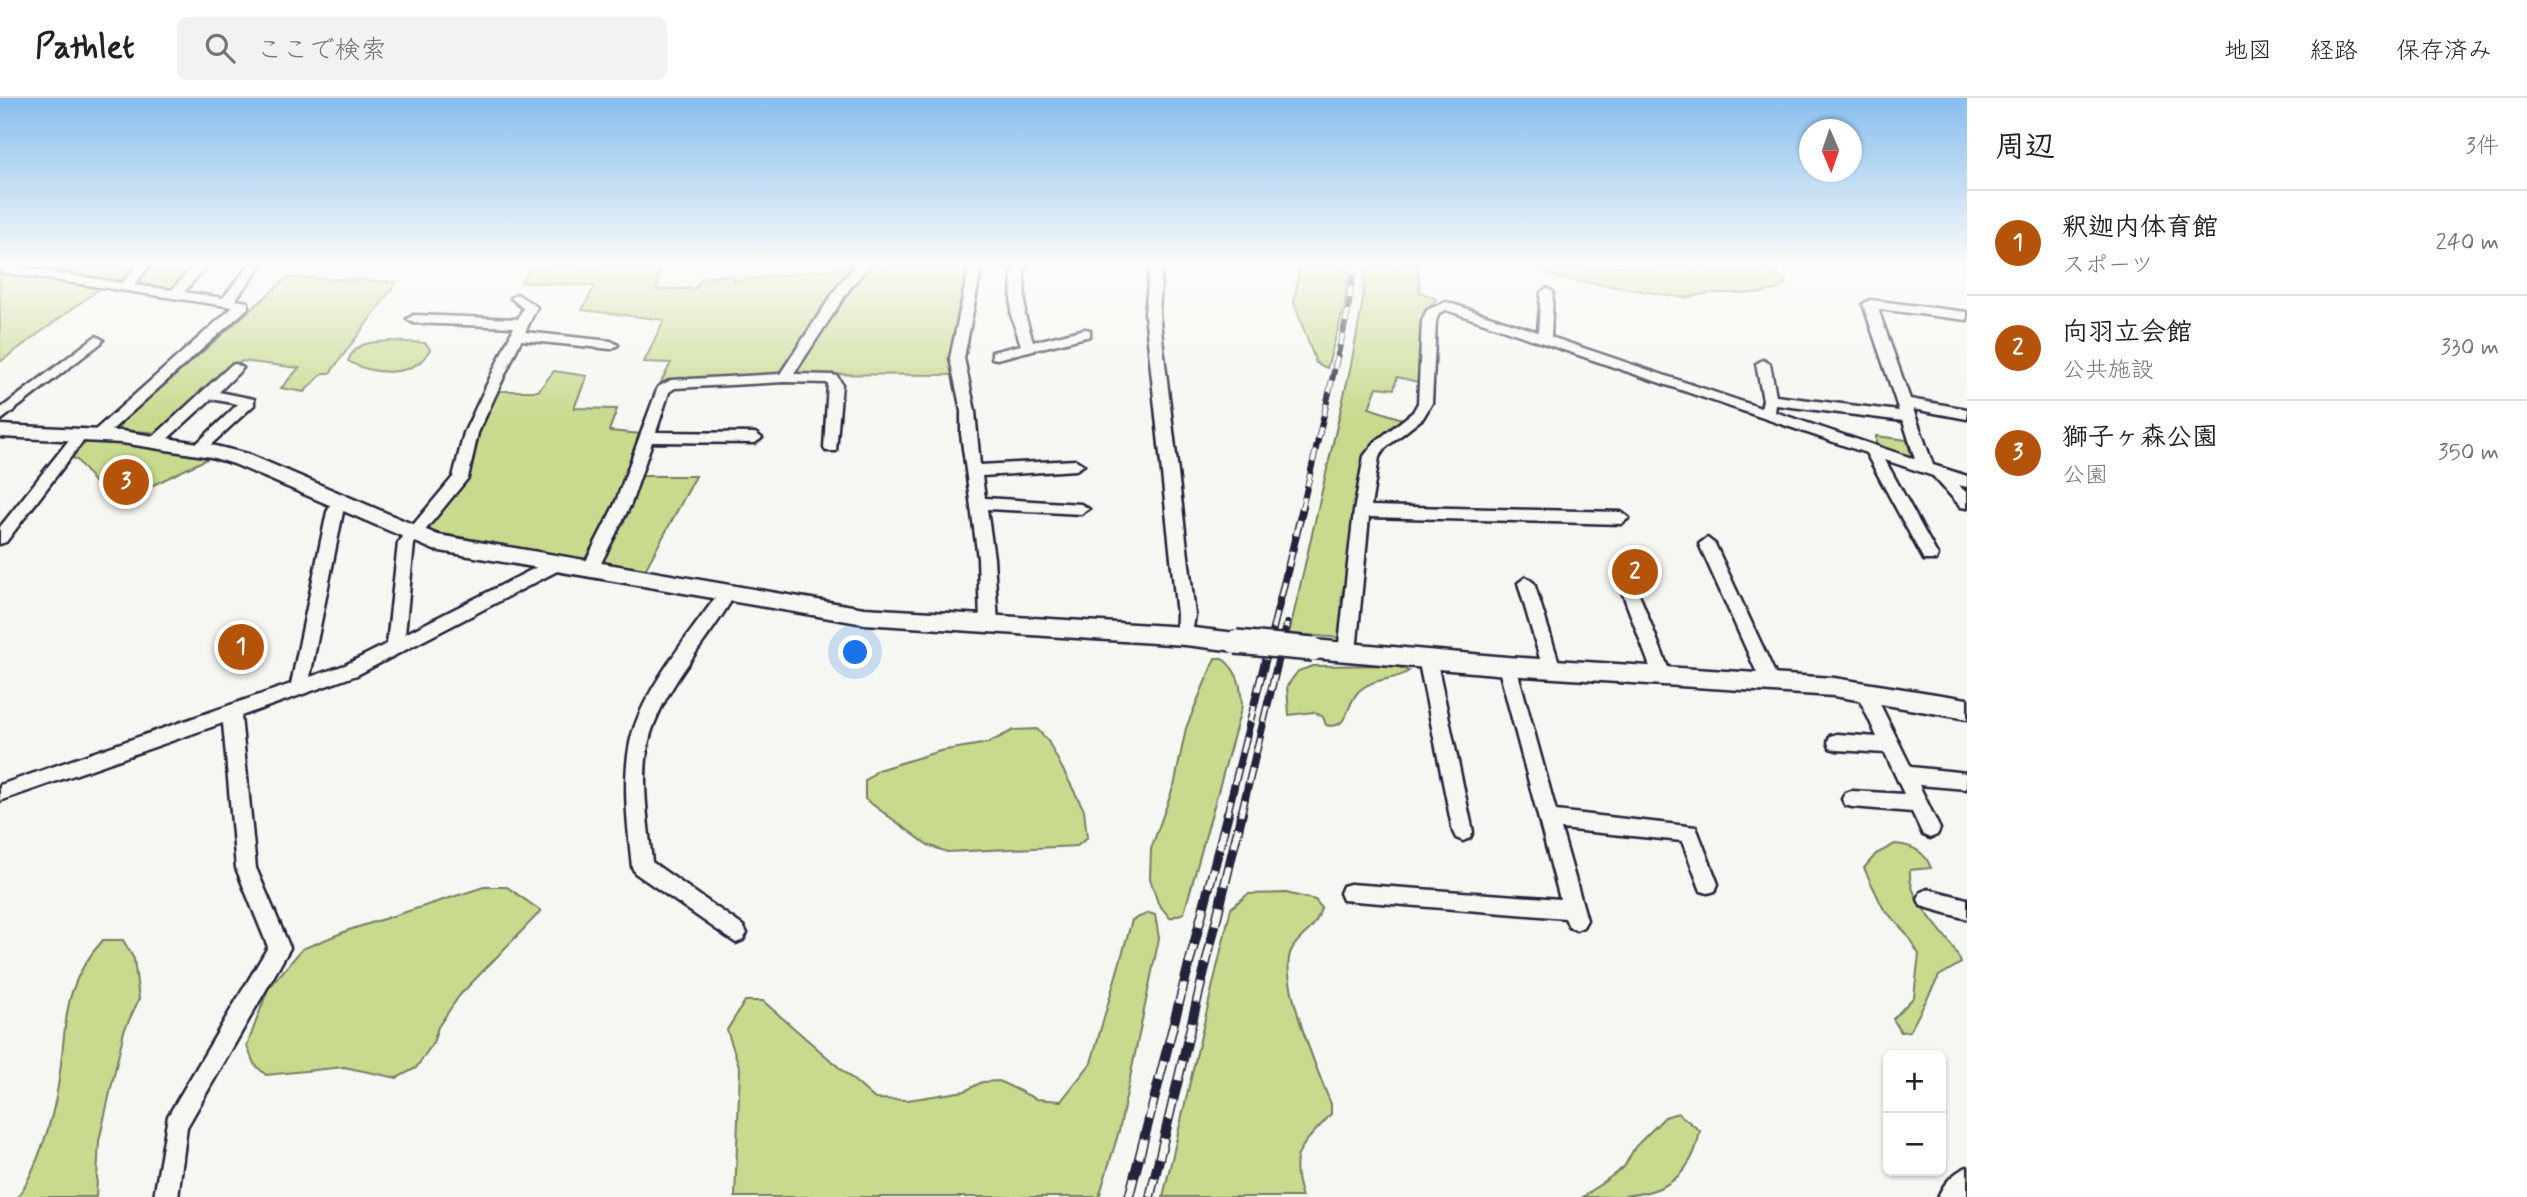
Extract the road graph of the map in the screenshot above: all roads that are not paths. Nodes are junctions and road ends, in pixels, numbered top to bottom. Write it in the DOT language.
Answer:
graph roads {
  1 [pos="231,315"];
  2 [pos="525,315"];
  3 [pos="826,315"];
  4 [pos="966,315"];
  5 [pos="1018,315"];
  6 [pos="1152,315"];
  7 [pos="1432,315"];
  8 [pos="1474,315"];
  9 [pos="1546,315"];
  10 [pos="1874,315"];
  11 [pos="414,318"];
  12 [pos="518,329"];
  13 [pos="1086,333"];
  14 [pos="1544,339"];
  15 [pos="96,340"];
  16 [pos="611,345"];
  17 [pos="1028,346"];
  18 [pos="997,355"];
  19 [pos="1763,364"];
  20 [pos="236,368"];
  21 [pos="785,377"];
  22 [pos="207,394"];
  23 [pos="1769,407"];
  24 [pos="1906,410"];
  25 [pos="1967,414"];
  26 [pos="0,416"];
  27 [pos="0,431"];
  28 [pos="90,434"];
  29 [pos="647,437"];
  30 [pos="755,438"];
  31 [pos="158,440"];
  32 [pos="199,448"];
  33 [pos="831,448"];
  34 [pos="1872,450"];
  35 [pos="1076,465"];
  36 [pos="1931,470"];
  37 [pos="974,471"];
  38 [pos="1967,482"];
  39 [pos="340,503"];
  40 [pos="978,503"];
  41 [pos="1967,503"];
  42 [pos="1081,509"];
  43 [pos="1362,511"];
  44 [pos="1621,518"];
  45 [pos="415,536"];
  46 [pos="0,538"];
  47 [pos="1707,544"];
  48 [pos="1930,556"];
  49 [pos="559,563"];
  50 [pos="590,569"];
  51 [pos="1526,583"];
  52 [pos="1629,589"];
  53 [pos="727,594"];
  54 [pos="989,624"];
  55 [pos="1185,636"];
  56 [pos="395,647"];
  57 [pos="1347,652"];
  58 [pos="1427,657"];
  59 [pos="1507,666"];
  60 [pos="1552,669"];
  61 [pos="1662,675"];
  62 [pos="1770,682"];
  63 [pos="299,687"];
  64 [pos="1865,691"];
  65 [pos="1967,709"];
  66 [pos="231,712"];
  67 [pos="1837,742"];
  68 [pos="1891,746"];
  69 [pos="1905,775"];
  70 [pos="1966,782"];
  71 [pos="0,793"];
  72 [pos="1852,799"];
  73 [pos="1919,804"];
  74 [pos="1549,819"];
  75 [pos="1930,829"];
  76 [pos="1463,832"];
  77 [pos="1708,884"];
  78 [pos="1350,893"];
  79 [pos="1928,899"];
  80 [pos="1967,909"];
  81 [pos="736,933"];
  82 [pos="1967,1179"];
  83 [pos="166,1197"];
  84 [pos="1950,1197"];
  1 -- 28 [label="street"];
  2 -- 12 [label="street"];
  3 -- 21 [label="street"];
  4 -- 37 [label="street"];
  5 -- 17 [label="street"];
  6 -- 55 [label="street"];
  7 -- 43 [label="street"];
  8 -- 14 [label="street"];
  9 -- 14 [label="street"];
  10 -- 24 [label="street"];
  11 -- 12 [label="street"];
  12 -- 16 [label="street"];
  12 -- 45 [label="street"];
  13 -- 17 [label="street"];
  14 -- 23 [label="street"];
  15 -- 26 [label="street"];
  17 -- 18 [label="street"];
  19 -- 23 [label="street"];
  20 -- 22 [label="street"];
  21 -- 29 [label="street"];
  21 -- 33 [label="street"];
  22 -- 31 [label="street"];
  22 -- 32 [label="street"];
  23 -- 24 [label="street"];
  23 -- 34 [label="street"];
  24 -- 25 [label="street"];
  24 -- 36 [label="street"];
  27 -- 28 [label="street"];
  28 -- 31 [label="street"];
  28 -- 46 [label="street"];
  29 -- 30 [label="street"];
  29 -- 50 [label="street"];
  31 -- 32 [label="street"];
  32 -- 39 [label="street"];
  34 -- 36 [label="street"];
  34 -- 48 [label="street"];
  35 -- 37 [label="street"];
  36 -- 38 [label="street"];
  36 -- 41 [label="street"];
  37 -- 40 [label="street"];
  39 -- 45 [label="street"];
  39 -- 63 [label="street"];
  40 -- 42 [label="street"];
  40 -- 54 [label="street"];
  43 -- 44 [label="street"];
  43 -- 57 [label="street"];
  45 -- 49 [label="street"];
  45 -- 56 [label="street"];
  47 -- 62 [label="street"];
  49 -- 50 [label="street"];
  49 -- 56 [label="street"];
  50 -- 53 [label="street"];
  51 -- 60 [label="street"];
  52 -- 61 [label="street"];
  53 -- 54 [label="street"];
  53 -- 81 [label="street"];
  54 -- 55 [label="street"];
  55 -- 57 [label="street, bridge"];
  56 -- 63 [label="street"];
  57 -- 58 [label="street"];
  58 -- 59 [label="street"];
  58 -- 76 [label="street"];
  59 -- 60 [label="street"];
  59 -- 74 [label="street"];
  60 -- 61 [label="street"];
  61 -- 62 [label="street"];
  62 -- 64 [label="street"];
  63 -- 66 [label="street"];
  64 -- 65 [label="street"];
  64 -- 68 [label="street"];
  66 -- 71 [label="street"];
  66 -- 83 [label="street"];
  67 -- 68 [label="street"];
  68 -- 69 [label="street"];
  69 -- 70 [label="street"];
  69 -- 73 [label="street"];
  72 -- 73 [label="street"];
  73 -- 75 [label="street"];
  74 -- 77 [label="street"];
  74 -- 78 [label="street"];
  79 -- 80 [label="street"];
  82 -- 84 [label="street"];
}
